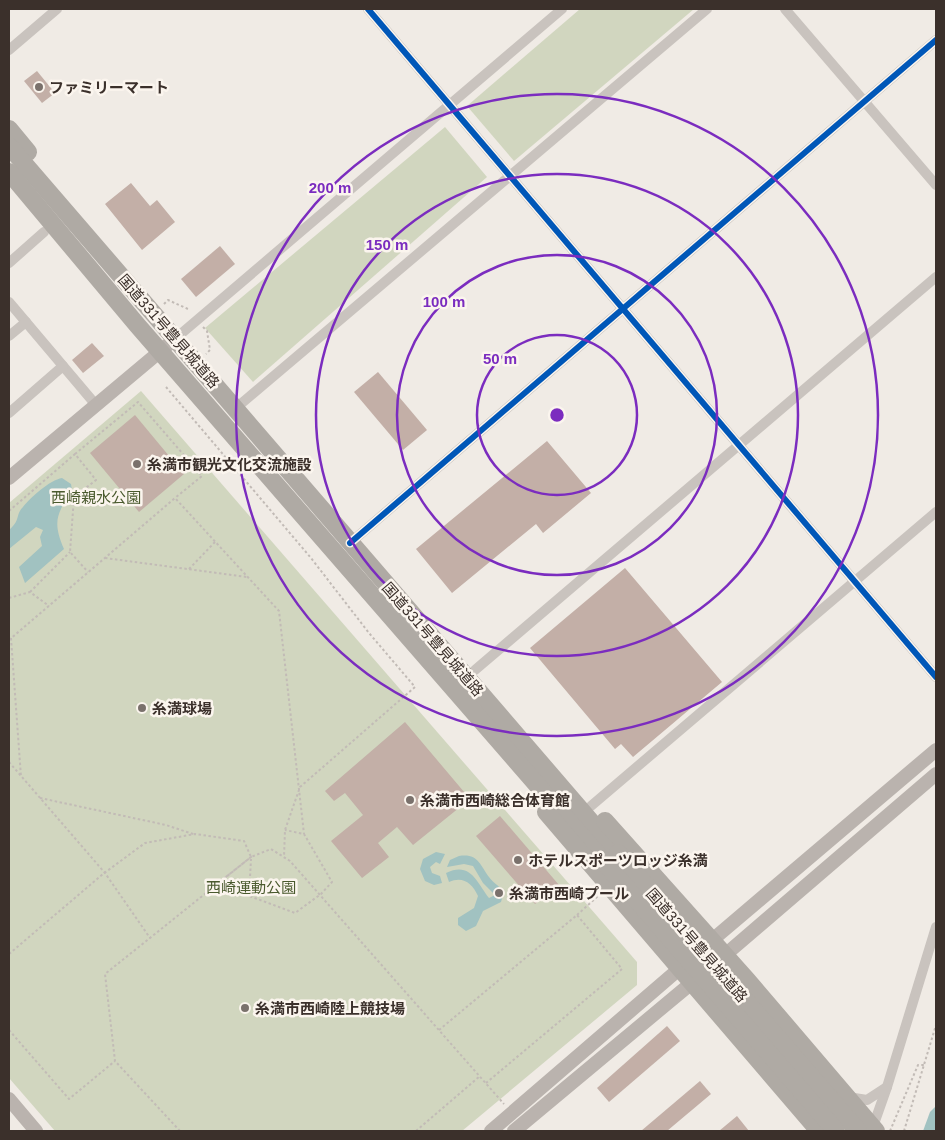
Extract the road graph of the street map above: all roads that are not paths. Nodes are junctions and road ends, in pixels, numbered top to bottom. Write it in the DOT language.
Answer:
graph roads {
  1 [pos="57,9"];
  2 [pos="368,9"];
  3 [pos="562,9"];
  4 [pos="707,9"];
  5 [pos="785,9"];
  6 [pos="936,40"];
  7 [pos="9,50"];
  8 [pos="865,102"];
  9 [pos="450,106"];
  10 [pos="9,129"];
  11 [pos="9,146"];
  12 [pos="9,172"];
  13 [pos="511,176"];
  14 [pos="936,185"];
  15 [pos="9,190"];
  16 [pos="64,228"];
  17 [pos="9,262"];
  18 [pos="936,277"];
  19 [pos="9,302"];
  20 [pos="624,310"];
  21 [pos="26,322"];
  22 [pos="9,336"];
  23 [pos="176,338"];
  24 [pos="161,352"];
  25 [pos="63,366"];
  26 [pos="96,405"];
  27 [pos="236,408"];
  28 [pos="9,413"];
  29 [pos="740,446"];
  30 [pos="9,478"];
  31 [pos="936,512"];
  32 [pos="350,543"];
  33 [pos="855,582"];
  34 [pos="404,606"];
  35 [pos="383,607"];
  36 [pos="475,670"];
  37 [pos="936,677"];
  38 [pos="936,750"];
  39 [pos="936,774"];
  40 [pos="592,806"];
  41 [pos="612,858"];
  42 [pos="936,927"];
  43 [pos="711,940"];
  44 [pos="725,955"];
  45 [pos="679,968"];
  46 [pos="692,983"];
  47 [pos="887,1087"];
  48 [pos="847,1097"];
  49 [pos="9,1099"];
  50 [pos="34,1130"];
  51 [pos="868,1130"];
  52 [pos="491,1131"];
  53 [pos="514,1131"];
  54 [pos="819,1131"];
  55 [pos="836,1131"];
  1 -- 7 [label="street"];
  2 -- 9 [label="street"];
  3 -- 9 [label="street"];
  4 -- 13 [label="street"];
  5 -- 8 [label="street"];
  6 -- 8 [label="street"];
  8 -- 14 [label="street"];
  8 -- 20 [label="street"];
  9 -- 13 [label="street"];
  9 -- 23 [label="street"];
  10 -- 16 [label="highway"];
  11 -- 16 [label="highway, 国道331号豊見城道路"];
  12 -- 16 [label="highway, 国道331号豊見城道路"];
  13 -- 20 [label="street"];
  13 -- 27 [label="street"];
  15 -- 16 [label="highway"];
  16 -- 17 [label="street"];
  16 -- 23 [label="highway, 国道331号豊見城道路"];
  16 -- 24 [label="highway, 国道331号豊見城道路"];
  18 -- 29 [label="street"];
  19 -- 21 [label="street"];
  20 -- 29 [label="street"];
  20 -- 32 [label="street"];
  21 -- 22 [label="street"];
  21 -- 25 [label="street"];
  23 -- 24 [label="street"];
  23 -- 27 [label="highway, 国道331号豊見城道路"];
  24 -- 26 [label="street"];
  24 -- 35 [label="highway, 国道331号豊見城道路"];
  25 -- 26 [label="street"];
  25 -- 28 [label="street"];
  26 -- 30 [label="street"];
  27 -- 32 [label="highway, 国道331号豊見城道路"];
  29 -- 33 [label="street"];
  29 -- 36 [label="street"];
  31 -- 33 [label="street"];
  32 -- 34 [label="highway, 国道331号豊見城道路"];
  33 -- 37 [label="street"];
  33 -- 40 [label="street"];
  34 -- 36 [label="highway"];
  34 -- 41 [label="highway, 国道331号豊見城道路"];
  35 -- 41 [label="highway, 国道331号豊見城道路"];
  35 -- 45 [label="highway"];
  36 -- 40 [label="highway"];
  38 -- 43 [label="street"];
  39 -- 44 [label="street"];
  40 -- 43 [label="highway"];
  41 -- 51 [label="highway, 国道331号豊見城道路, bridge"];
  41 -- 55 [label="highway, 国道331号豊見城道路, bridge"];
  42 -- 47 [label="street"];
  43 -- 44 [label="highway"];
  43 -- 45 [label="street"];
  44 -- 46 [label="street"];
  44 -- 48 [label="highway"];
  45 -- 46 [label="highway"];
  45 -- 52 [label="street"];
  46 -- 53 [label="street"];
  46 -- 54 [label="highway"];
  47 -- 48 [label="street"];
  47 -- 51 [label="street"];
  48 -- 51 [label="highway"];
  49 -- 50 [label="street"];
}
